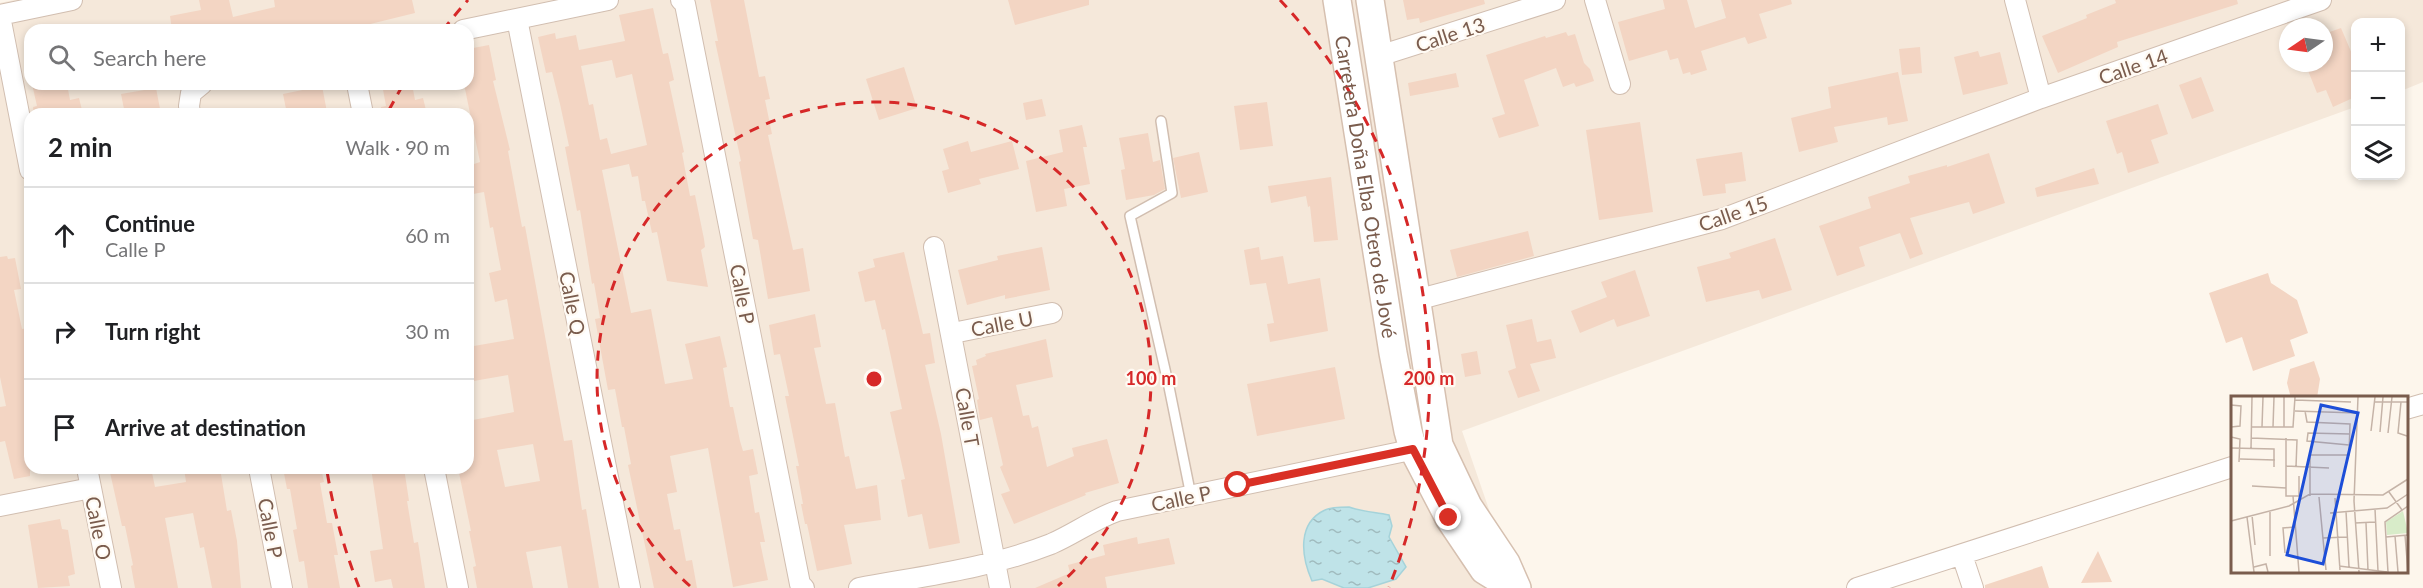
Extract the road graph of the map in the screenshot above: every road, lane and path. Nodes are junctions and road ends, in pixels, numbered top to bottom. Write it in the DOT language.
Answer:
graph roads {
  1 [pos="72,0"];
  2 [pos="608,0"];
  3 [pos="681,0"];
  4 [pos="1337,0"];
  5 [pos="1370,0"];
  6 [pos="1555,0"];
  7 [pos="1595,0"];
  8 [pos="2016,0"];
  9 [pos="2321,0"];
  10 [pos="0,15"];
  11 [pos="517,19"];
  12 [pos="474,28"];
  13 [pos="1379,56"];
  14 [pos="1620,84"];
  15 [pos="195,90"];
  16 [pos="358,90"];
  17 [pos="2041,98"];
  18 [pos="189,108"];
  19 [pos="362,108"];
  20 [pos="1161,121"];
  21 [pos="24,139"];
  22 [pos="934,247"];
  23 [pos="1416,300"];
  24 [pos="1052,313"];
  25 [pos="952,333"];
  26 [pos="2423,404"];
  27 [pos="2408,408"];
  28 [pos="1426,447"];
  29 [pos="2231,467"];
  30 [pos="88,474"];
  31 [pos="260,474"];
  32 [pos="435,474"];
  33 [pos="91,488"];
  34 [pos="1191,496"];
  35 [pos="0,506"];
  36 [pos="1962,555"];
  37 [pos="994,563"];
  38 [pos="111,588"];
  39 [pos="282,588"];
  40 [pos="458,588"];
  41 [pos="630,588"];
  42 [pos="804,588"];
  43 [pos="859,588"];
  44 [pos="1000,588"];
  45 [pos="1515,588"];
  46 [pos="1857,588"];
  47 [pos="1973,588"];
  1 -- 10 [label="street"];
  2 -- 11 [label="street"];
  3 -- 42 [label="street, Calle P"];
  4 -- 28 [label="street, Carretera Doña Elba Otero de Jové"];
  5 -- 13 [label="street, Carretera Doña Elba Otero de Jové"];
  6 -- 13 [label="street, Calle 13"];
  7 -- 14 [label="street"];
  8 -- 17 [label="street"];
  9 -- 17 [label="street, Calle 14"];
  10 -- 21 [label="street"];
  11 -- 12 [label="street"];
  11 -- 41 [label="street, Calle Q"];
  13 -- 23 [label="street, Carretera Doña Elba Otero de Jové"];
  15 -- 18 [label="street"];
  16 -- 19 [label="street"];
  17 -- 23 [label="street, Calle 15"];
  20 -- 34 [label="lane"];
  22 -- 25 [label="street, Calle T"];
  23 -- 28 [label="street, Carretera Doña Elba Otero de Jové"];
  24 -- 25 [label="street, Calle U"];
  25 -- 37 [label="street, Calle T"];
  26 -- 27 [label="street"];
  28 -- 34 [label="street, Calle P"];
  28 -- 45 [label="street, Carretera Doña Elba Otero de Jové"];
  29 -- 36 [label="street"];
  30 -- 33 [label="street, Calle O"];
  31 -- 39 [label="street, Calle P"];
  32 -- 40 [label="street"];
  33 -- 35 [label="street"];
  33 -- 38 [label="street, Calle O"];
  34 -- 37 [label="street, Calle P"];
  36 -- 46 [label="street"];
  36 -- 47 [label="street"];
  37 -- 43 [label="street, Calle P"];
  37 -- 44 [label="street, Calle T"];
}
